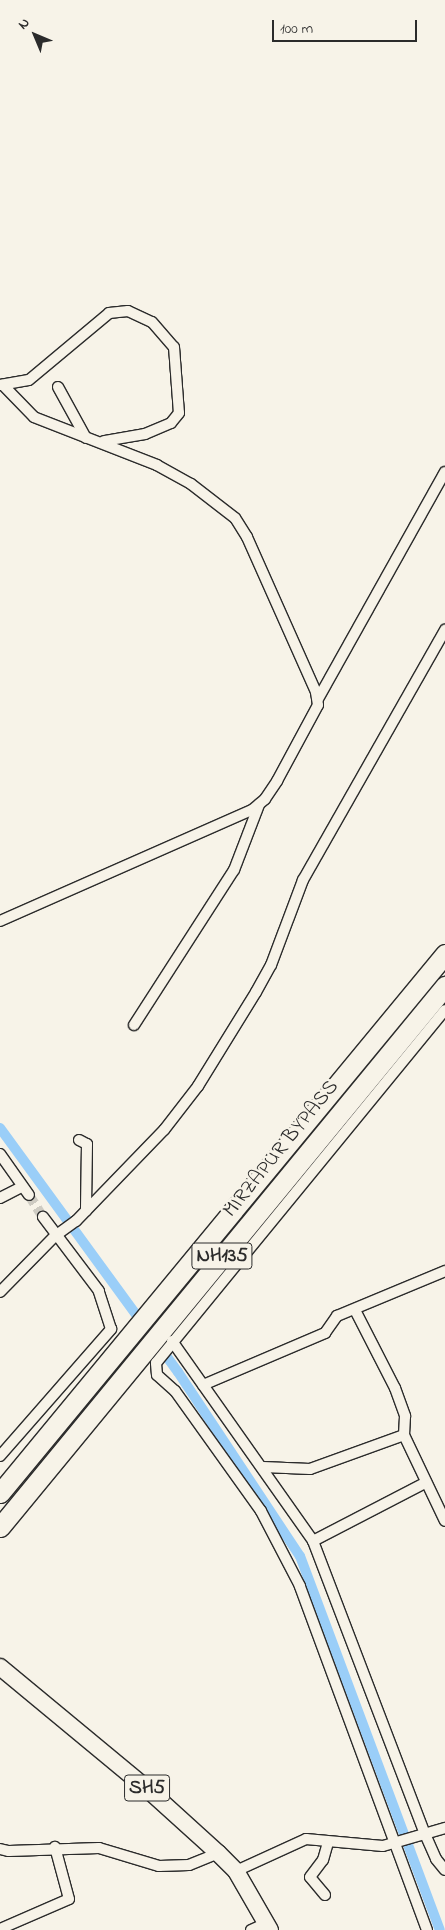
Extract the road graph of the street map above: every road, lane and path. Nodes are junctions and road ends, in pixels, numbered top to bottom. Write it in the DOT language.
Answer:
graph roads {
  1 [pos="1,385"];
  2 [pos="58,387"];
  3 [pos="86,438"];
  4 [pos="99,442"];
  5 [pos="445,472"];
  6 [pos="445,630"];
  7 [pos="318,698"];
  8 [pos="259,804"];
  9 [pos="0,921"];
  10 [pos="445,954"];
  11 [pos="445,986"];
  12 [pos="445,1010"];
  13 [pos="134,1025"];
  14 [pos="79,1140"];
  15 [pos="0,1154"];
  16 [pos="22,1187"];
  17 [pos="29,1195"];
  18 [pos="0,1198"];
  19 [pos="86,1211"];
  20 [pos="43,1217"];
  21 [pos="60,1234"];
  22 [pos="445,1270"];
  23 [pos="0,1292"];
  24 [pos="355,1310"];
  25 [pos="169,1345"];
  26 [pos="203,1385"];
  27 [pos="404,1435"];
  28 [pos="0,1456"];
  29 [pos="263,1467"];
  30 [pos="425,1483"];
  31 [pos="0,1493"];
  32 [pos="445,1520"];
  33 [pos="0,1527"];
  34 [pos="313,1541"];
  35 [pos="0,1667"];
  36 [pos="445,1828"];
  37 [pos="420,1836"];
  38 [pos="328,1842"];
  39 [pos="398,1843"];
  40 [pos="55,1847"];
  41 [pos="0,1849"];
  42 [pos="218,1853"];
  43 [pos="445,1870"];
  44 [pos="236,1871"];
  45 [pos="324,1895"];
  46 [pos="268,1926"];
  47 [pos="0,1929"];
  48 [pos="252,1930"];
  49 [pos="427,1930"];
  1 -- 3 [label="street"];
  1 -- 4 [label="street"];
  2 -- 3 [label="street"];
  3 -- 4 [label="street"];
  4 -- 7 [label="street"];
  5 -- 7 [label="street"];
  6 -- 19 [label="street"];
  7 -- 8 [label="street"];
  8 -- 9 [label="street"];
  8 -- 13 [label="street"];
  10 -- 31 [label="highway, MIRZAPUR BYPASS / NH135"];
  11 -- 33 [label="highway, MIRZAPUR BYPASS / NH135"];
  12 -- 25 [label="street"];
  14 -- 19 [label="street"];
  15 -- 16 [label="street"];
  16 -- 17 [label="street"];
  16 -- 18 [label="street"];
  19 -- 21 [label="street"];
  20 -- 21 [label="street"];
  21 -- 23 [label="street"];
  21 -- 28 [label="street"];
  22 -- 24 [label="street"];
  24 -- 26 [label="street"];
  24 -- 27 [label="street"];
  25 -- 26 [label="street"];
  25 -- 39 [label="street"];
  26 -- 29 [label="street"];
  27 -- 29 [label="street"];
  27 -- 30 [label="street"];
  29 -- 34 [label="street"];
  30 -- 32 [label="street"];
  30 -- 34 [label="street"];
  34 -- 37 [label="street"];
  35 -- 42 [label="main road, SH5"];
  36 -- 37 [label="street"];
  37 -- 39 [label="street"];
  37 -- 43 [label="street"];
  38 -- 39 [label="street"];
  38 -- 44 [label="street"];
  38 -- 45 [label="street"];
  39 -- 49 [label="street"];
  40 -- 41 [label="street"];
  40 -- 42 [label="street"];
  40 -- 47 [label="street"];
  42 -- 44 [label="main road, SH5"];
  44 -- 46 [label="main road, SH5"];
  46 -- 48 [label="street"];
}
